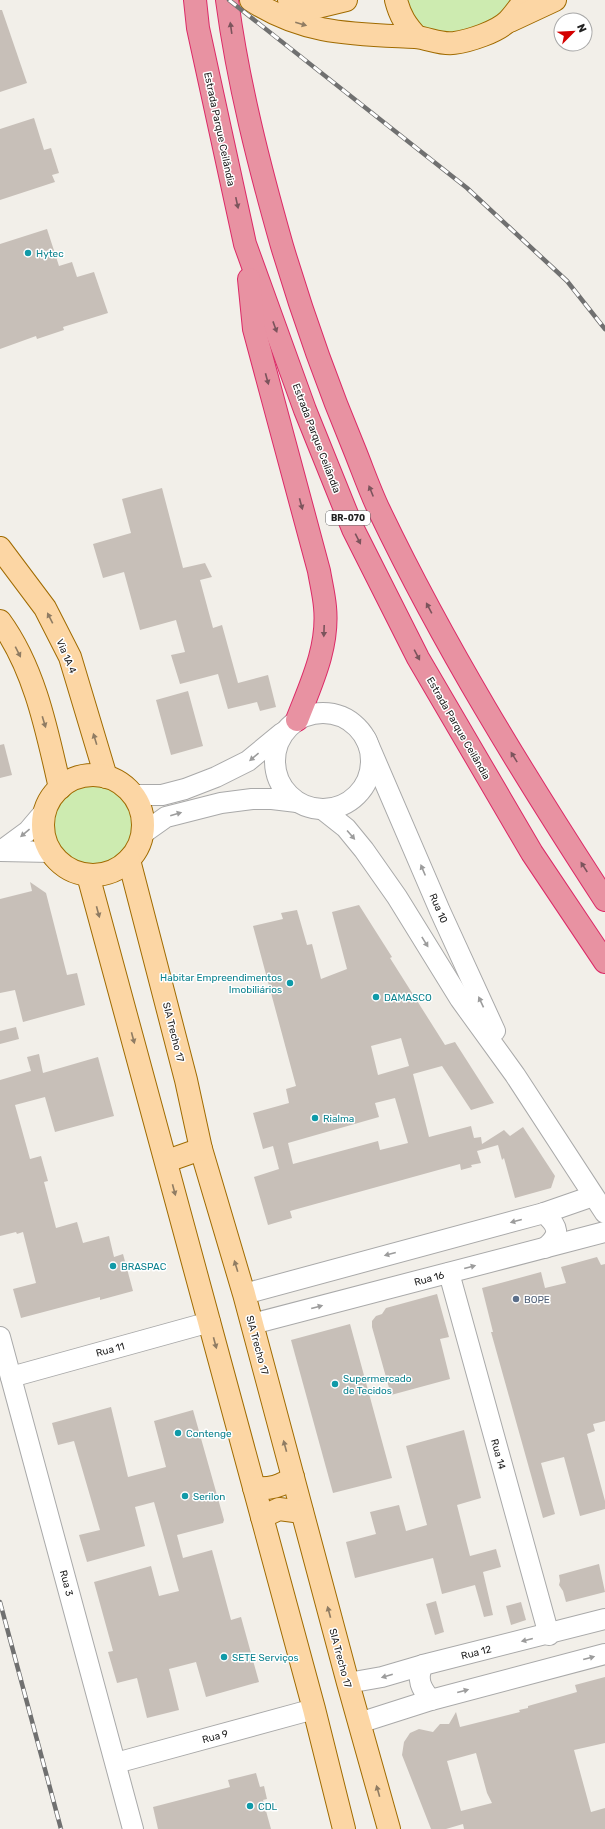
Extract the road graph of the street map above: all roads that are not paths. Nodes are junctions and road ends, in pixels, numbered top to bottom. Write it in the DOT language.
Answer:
graph roads {
  1 [pos="195,0"];
  2 [pos="227,0"];
  3 [pos="251,0"];
  4 [pos="289,0"];
  5 [pos="346,0"];
  6 [pos="396,0"];
  7 [pos="525,0"];
  8 [pos="555,0"];
  9 [pos="507,22"];
  10 [pos="417,37"];
  11 [pos="245,244"];
  12 [pos="0,548"];
  13 [pos="0,621"];
  14 [pos="290,726"];
  15 [pos="366,739"];
  16 [pos="106,777"];
  17 [pos="60,788"];
  18 [pos="133,795"];
  19 [pos="297,802"];
  20 [pos="322,809"];
  21 [pos="46,811"];
  22 [pos="142,834"];
  23 [pos="0,851"];
  24 [pos="51,852"];
  25 [pos="129,860"];
  26 [pos="88,875"];
  27 [pos="605,900"];
  28 [pos="605,962"];
  29 [pos="515,1075"];
  30 [pos="201,1149"];
  31 [pos="167,1161"];
  32 [pos="593,1196"];
  33 [pos="544,1213"];
  34 [pos="605,1213"];
  35 [pos="605,1232"];
  36 [pos="545,1248"];
  37 [pos="449,1273"];
  38 [pos="283,1283"];
  39 [pos="244,1294"];
  40 [pos="285,1315"];
  41 [pos="210,1322"];
  42 [pos="252,1324"];
  43 [pos="0,1337"];
  44 [pos="11,1377"];
  45 [pos="293,1477"];
  46 [pos="254,1488"];
  47 [pos="302,1512"];
  48 [pos="262,1517"];
  49 [pos="605,1620"];
  50 [pos="549,1634"];
  51 [pos="605,1654"];
  52 [pos="424,1665"];
  53 [pos="348,1683"];
  54 [pos="431,1700"];
  55 [pos="314,1708"];
  56 [pos="359,1723"];
  57 [pos="116,1763"];
  58 [pos="133,1829"];
  59 [pos="344,1829"];
  60 [pos="389,1829"];
  1 -- 11 [label="highway, Estrada Parque Ceilândia / BR-070, one-way"];
  27 -- 2 [label="highway, BR-070, one-way"];
  3 -- 10 [label="main road, one-way"];
  4 -- 5 [label="main road"];
  6 -- 10 [label="main road"];
  7 -- 9 [label="main road"];
  8 -- 9 [label="main road"];
  9 -- 10 [label="main road"];
  11 -- 14 [label="highway, one-way"];
  11 -- 28 [label="highway, Estrada Parque Ceilândia / BR-070, one-way"];
  16 -- 12 [label="main road, Via 1A 4, one-way"];
  13 -- 17 [label="main road, one-way"];
  14 -- 15 [label="street"];
  14 -- 18 [label="street, one-way"];
  14 -- 19 [label="street"];
  15 -- 20 [label="street"];
  29 -- 15 [label="street, Rua 10, one-way"];
  16 -- 17 [label="main road"];
  16 -- 18 [label="main road"];
  17 -- 21 [label="main road"];
  18 -- 22 [label="main road"];
  19 -- 20 [label="street"];
  22 -- 19 [label="street, one-way"];
  20 -- 29 [label="street, Rua 10, one-way"];
  21 -- 23 [label="street, one-way"];
  21 -- 24 [label="main road"];
  22 -- 25 [label="main road"];
  23 -- 24 [label="street"];
  24 -- 26 [label="main road"];
  25 -- 26 [label="main road"];
  25 -- 30 [label="main road, SIA Trecho 17"];
  26 -- 31 [label="main road, one-way"];
  29 -- 32 [label="street, Rua 10"];
  30 -- 31 [label="main road"];
  39 -- 30 [label="main road, SIA Trecho 17, one-way"];
  31 -- 41 [label="main road, one-way"];
  32 -- 33 [label="street"];
  32 -- 34 [label="street, Rua 10"];
  33 -- 36 [label="street"];
  33 -- 38 [label="street, one-way"];
  35 -- 36 [label="street, Rua 16"];
  37 -- 36 [label="street, Rua 16, one-way"];
  40 -- 37 [label="street, Rua 16, one-way"];
  37 -- 50 [label="street, Rua 14"];
  38 -- 39 [label="street"];
  38 -- 40 [label="street"];
  39 -- 42 [label="main road, SIA Trecho 17"];
  40 -- 42 [label="street, Rua 16"];
  41 -- 44 [label="street, Rua 11"];
  41 -- 46 [label="main road, one-way"];
  45 -- 42 [label="main road, SIA Trecho 17, one-way"];
  43 -- 44 [label="street, Rua 3"];
  44 -- 57 [label="street, Rua 3"];
  45 -- 46 [label="main road"];
  45 -- 47 [label="main road, SIA Trecho 17"];
  46 -- 48 [label="main road"];
  47 -- 48 [label="main road"];
  53 -- 47 [label="main road, SIA Trecho 17, one-way"];
  48 -- 55 [label="main road"];
  49 -- 50 [label="street, Rua 12"];
  50 -- 52 [label="street, Rua 12, one-way"];
  54 -- 51 [label="street, one-way"];
  52 -- 53 [label="street, Rua 12, one-way"];
  52 -- 54 [label="street"];
  53 -- 56 [label="main road, SIA Trecho 17"];
  54 -- 56 [label="street"];
  55 -- 57 [label="street, Rua 9"];
  55 -- 59 [label="main road"];
  60 -- 56 [label="main road, SIA Trecho 17, one-way"];
  57 -- 58 [label="street, Rua 3"];
}
